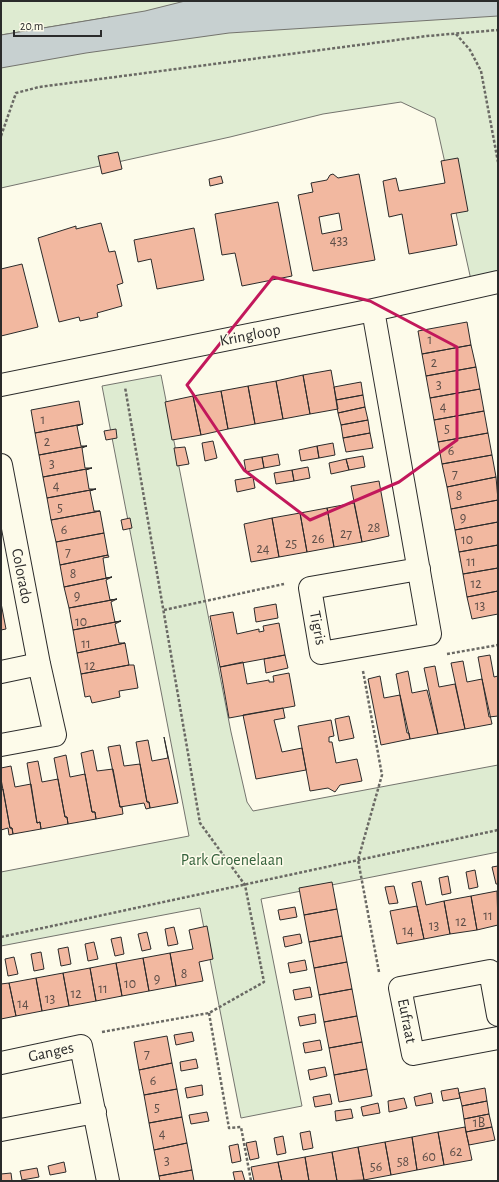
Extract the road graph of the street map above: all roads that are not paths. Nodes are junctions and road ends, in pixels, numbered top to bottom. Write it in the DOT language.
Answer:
graph roads {
  1 [pos="498,282"];
  2 [pos="373,310"];
  3 [pos="1,385"];
  4 [pos="1,465"];
  5 [pos="419,569"];
  6 [pos="39,664"];
  7 [pos="1,672"];
  8 [pos="1,744"];
  9 [pos="498,1015"];
  10 [pos="498,1038"];
  11 [pos="1,1063"];
  12 [pos="95,1112"];
  13 [pos="1,1130"];
  14 [pos="108,1181"];
  1 -- 2 [label="street, Kringloop"];
  2 -- 3 [label="street, Kringloop"];
  2 -- 5 [label="street, Tigris"];
  4 -- 6 [label="street, Colorado"];
  5 -- 5 [label="street, Tigris"];
  6 -- 7 [label="street"];
  6 -- 8 [label="street, Colorado"];
  9 -- 10 [label="street, Eufraat"];
  11 -- 12 [label="street, Ganges"];
  12 -- 13 [label="street"];
  12 -- 14 [label="street, Ganges"];
}
